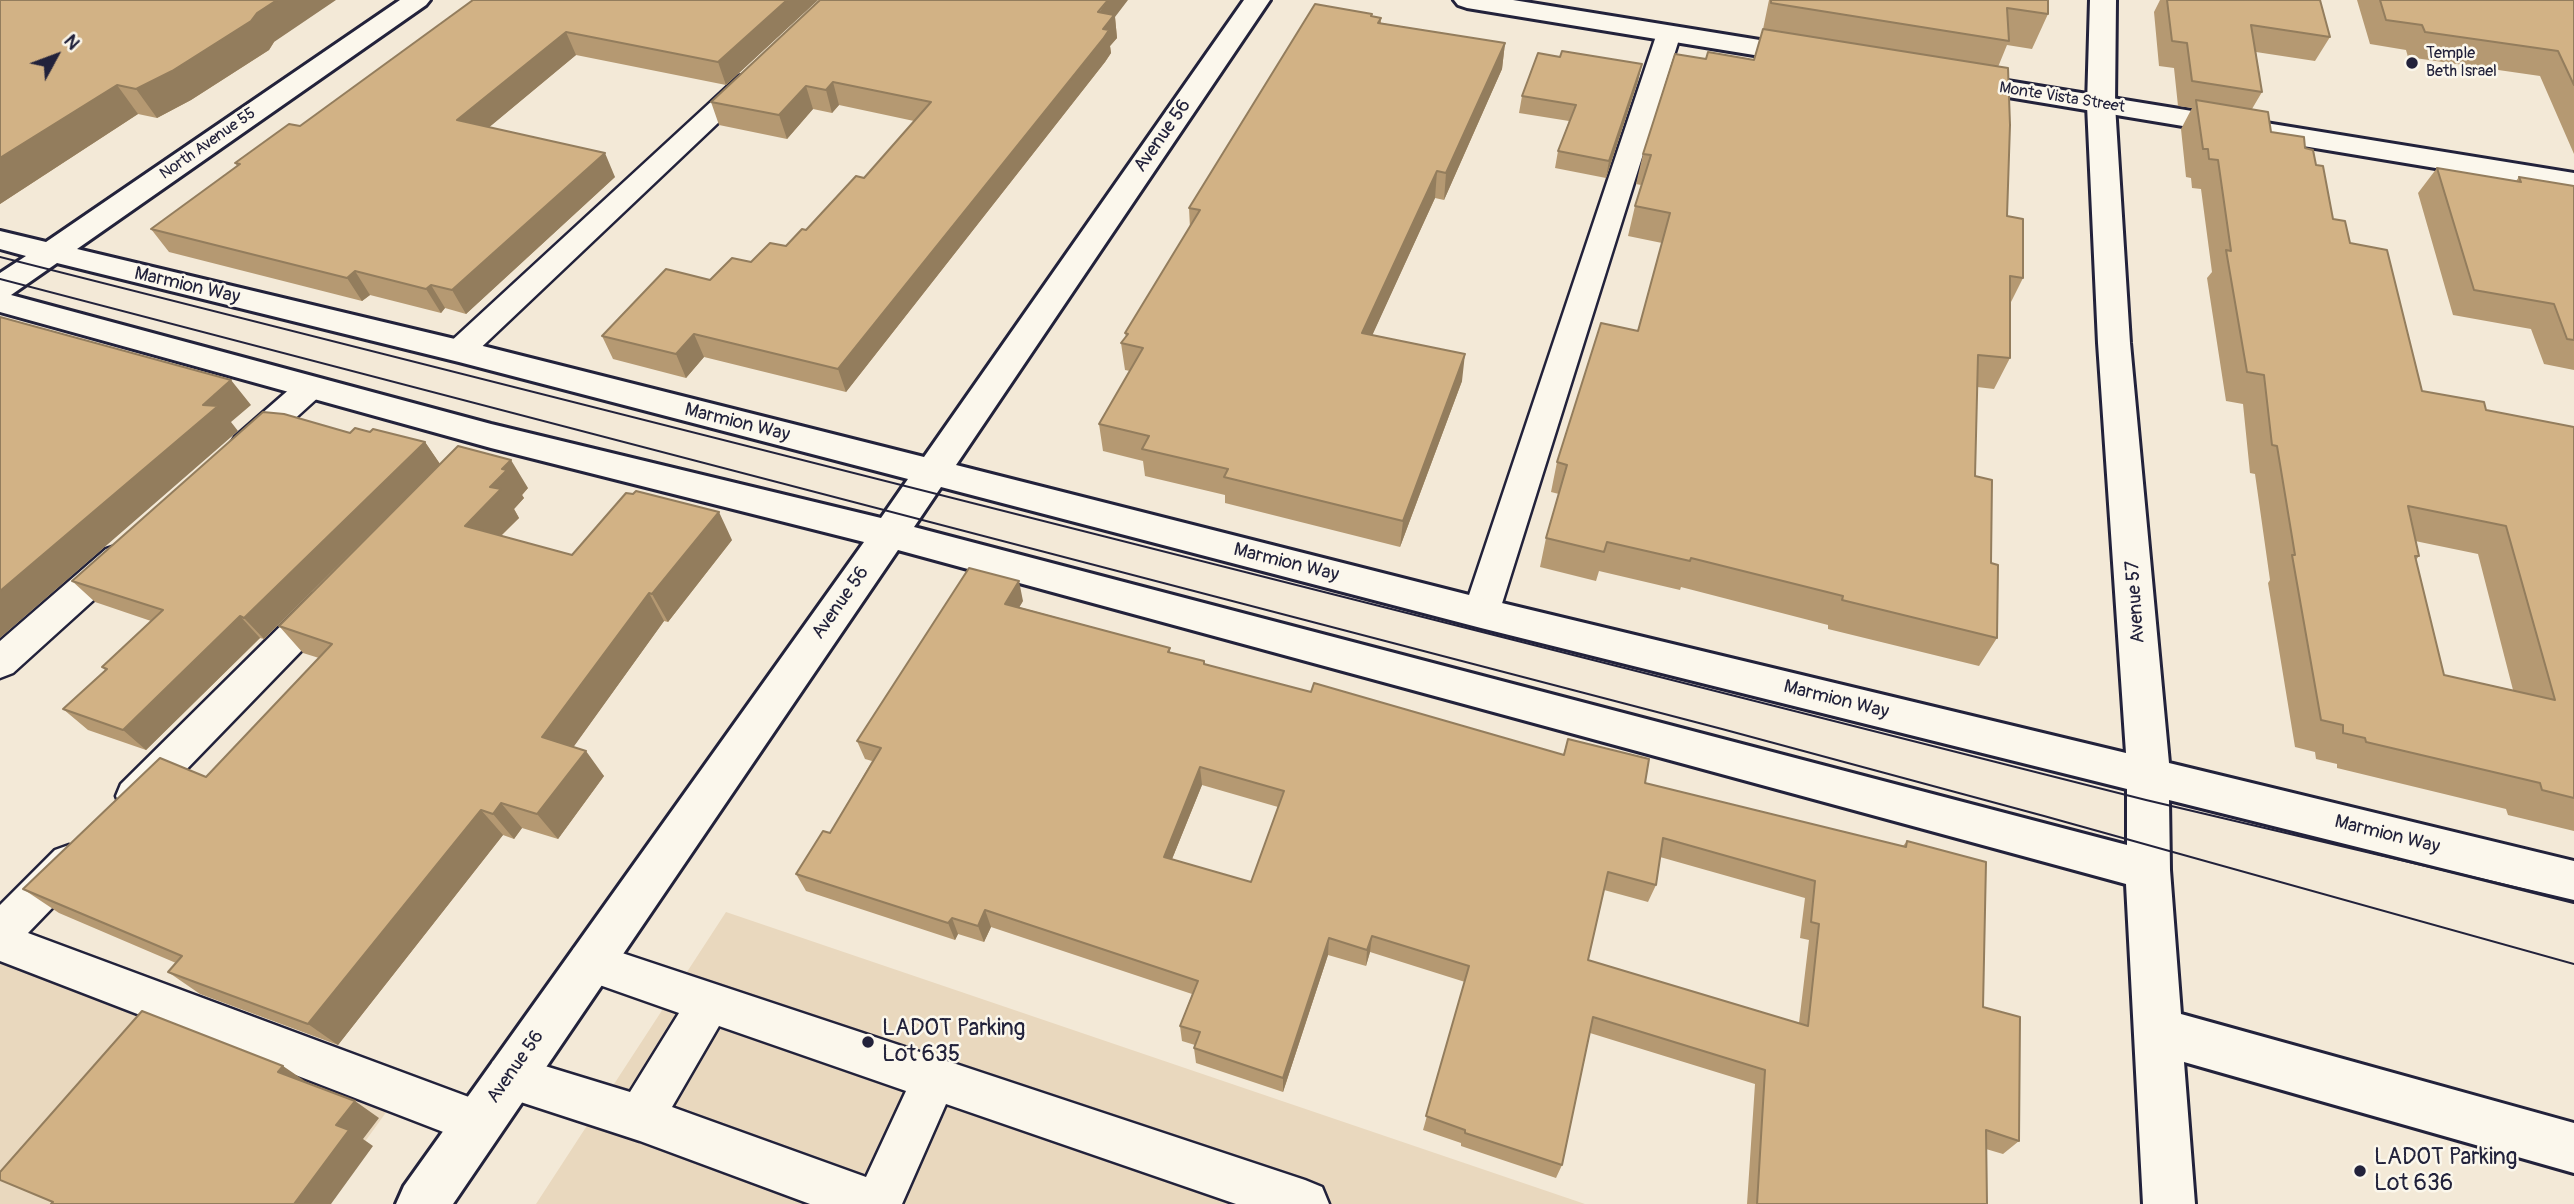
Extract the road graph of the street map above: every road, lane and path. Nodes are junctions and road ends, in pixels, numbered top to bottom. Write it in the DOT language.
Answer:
graph roads {
  1 [pos="417,0"];
  2 [pos="1257,0"];
  3 [pos="1467,0"];
  4 [pos="2103,0"];
  5 [pos="1506,3"];
  6 [pos="1670,33"];
  7 [pos="1830,60"];
  8 [pos="764,66"];
  9 [pos="1938,78"];
  10 [pos="2101,105"];
  11 [pos="2574,182"];
  12 [pos="0,240"];
  13 [pos="49,253"];
  14 [pos="0,288"];
  15 [pos="0,302"];
  16 [pos="459,351"];
  17 [pos="311,387"];
  18 [pos="491,436"];
  19 [pos="462,466"];
  20 [pos="218,470"];
  21 [pos="930,472"];
  22 [pos="145,534"];
  23 [pos="889,534"];
  24 [pos="344,585"];
  25 [pos="1480,613"];
  26 [pos="0,663"];
  27 [pos="2149,777"];
  28 [pos="2148,870"];
  29 [pos="2574,881"];
  30 [pos="0,933"];
  31 [pos="0,942"];
  32 [pos="589,962"];
  33 [pos="709,1003"];
  34 [pos="2159,1031"];
  35 [pos="509,1077"];
  36 [pos="934,1079"];
  37 [pos="640,1118"];
  38 [pos="477,1122"];
  39 [pos="2574,1148"];
  40 [pos="422,1204"];
  41 [pos="876,1204"];
  42 [pos="1305,1204"];
  43 [pos="2169,1204"];
  1 -- 13 [label="street, North Avenue 55"];
  2 -- 21 [label="street, Avenue 56"];
  3 -- 5 [label="street"];
  4 -- 10 [label="street, Avenue 57"];
  5 -- 6 [label="street"];
  6 -- 7 [label="street"];
  6 -- 25 [label="lane"];
  8 -- 16 [label="lane"];
  9 -- 10 [label="street, Monte Vista Street"];
  10 -- 11 [label="street, Monte Vista Street"];
  10 -- 27 [label="street, Avenue 57"];
  12 -- 13 [label="street, Marmion Way"];
  13 -- 14 [label="street, North Avenue 55"];
  13 -- 16 [label="street, Marmion Way"];
  15 -- 17 [label="street"];
  16 -- 21 [label="street, Marmion Way"];
  17 -- 18 [label="street"];
  17 -- 20 [label="lane"];
  18 -- 19 [label="lane"];
  18 -- 23 [label="street"];
  21 -- 23 [label="street, Avenue 56"];
  21 -- 25 [label="street, Marmion Way"];
  22 -- 26 [label="lane"];
  23 -- 28 [label="street"];
  23 -- 32 [label="street, Avenue 56"];
  24 -- 30 [label="lane"];
  25 -- 27 [label="street, Marmion Way"];
  27 -- 28 [label="street, Avenue 57"];
  27 -- 29 [label="street, Marmion Way"];
  28 -- 34 [label="street, Avenue 57"];
  31 -- 38 [label="lane"];
  32 -- 33 [label="lane"];
  32 -- 35 [label="street, Avenue 56"];
  33 -- 36 [label="lane"];
  33 -- 37 [label="lane"];
  34 -- 39 [label="street"];
  34 -- 43 [label="street, Avenue 57"];
  35 -- 37 [label="lane"];
  35 -- 38 [label="street, Avenue 56"];
  36 -- 41 [label="lane"];
  36 -- 42 [label="lane"];
  37 -- 41 [label="lane"];
  38 -- 40 [label="street, Avenue 56"];
}
